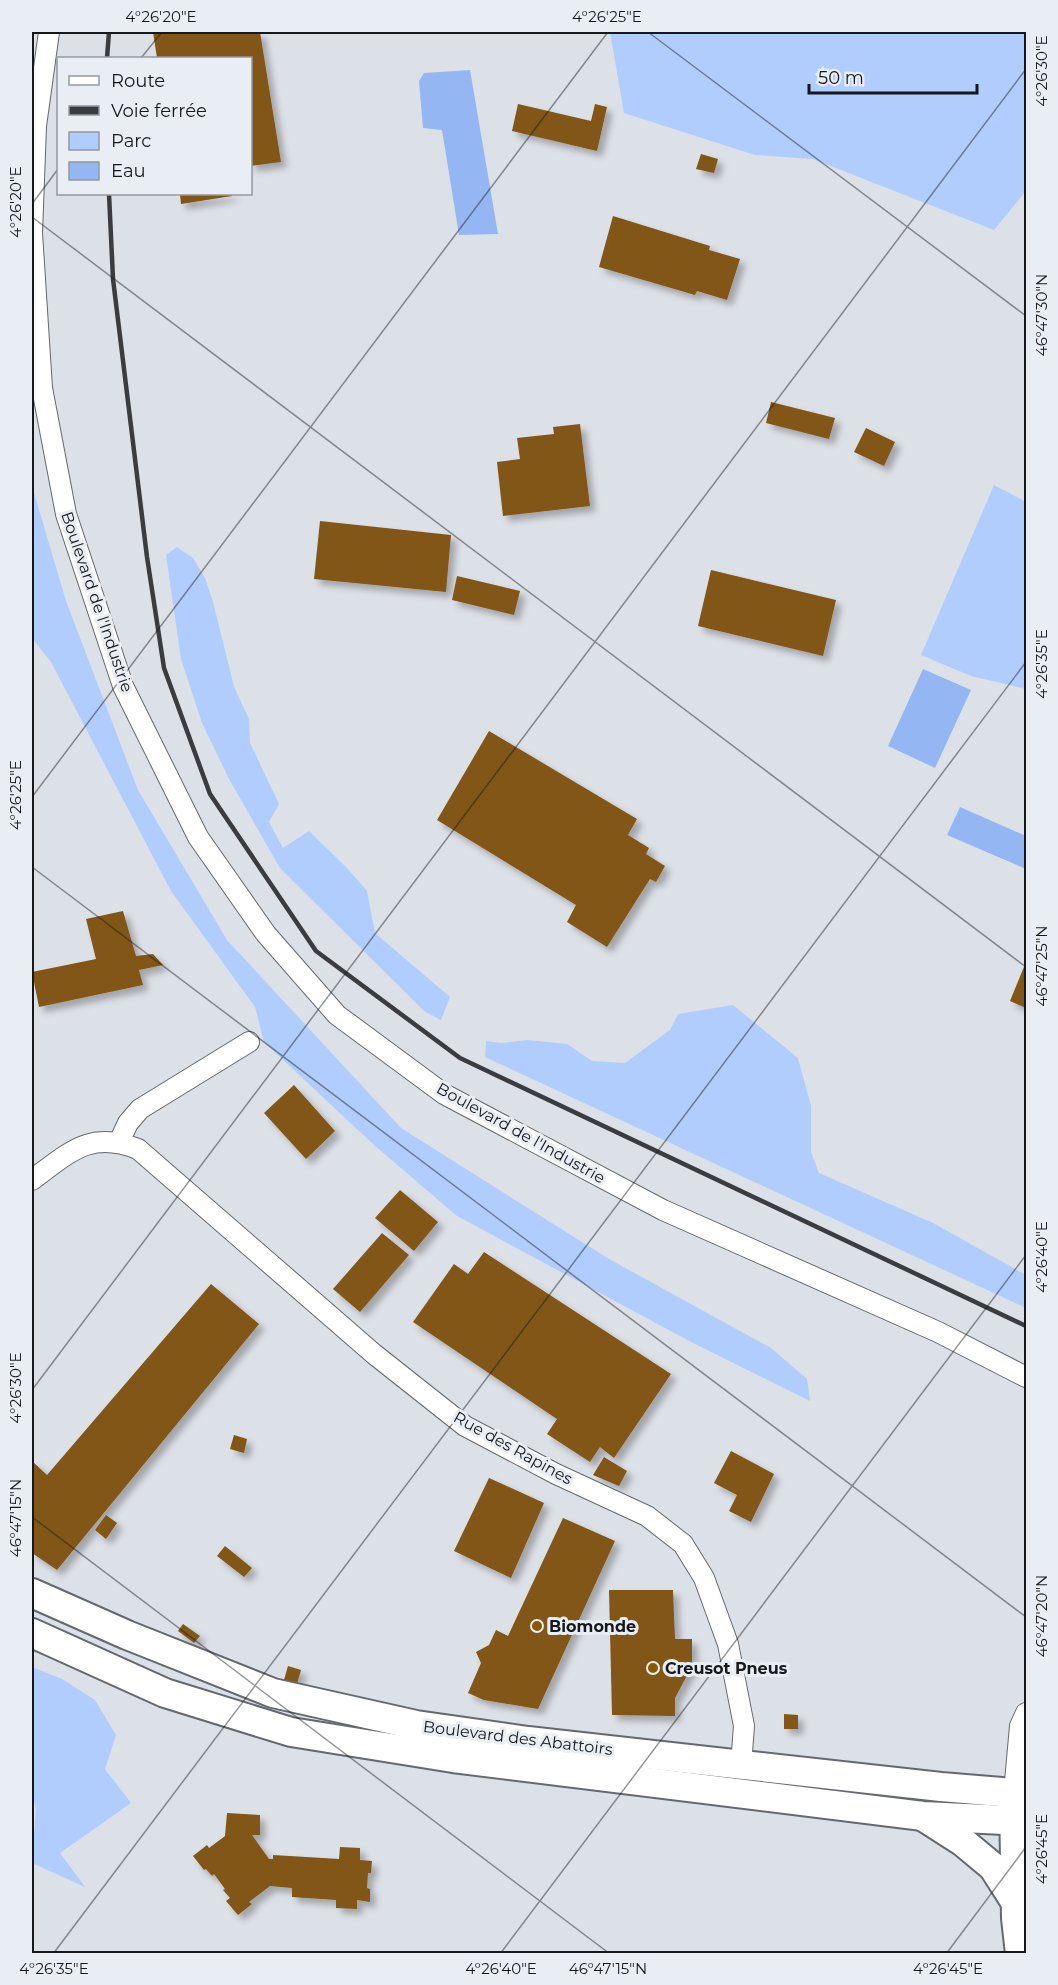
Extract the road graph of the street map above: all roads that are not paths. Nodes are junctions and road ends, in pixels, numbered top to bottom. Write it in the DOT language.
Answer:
graph roads {
  1 [pos="49,32"];
  2 [pos="249,1042"];
  3 [pos="119,1142"];
  4 [pos="32,1180"];
  5 [pos="1026,1377"];
  6 [pos="32,1593"];
  7 [pos="32,1633"];
  8 [pos="1026,1713"];
  9 [pos="741,1765"];
  10 [pos="1020,1807"];
  11 [pos="922,1816"];
  12 [pos="1016,1902"];
  13 [pos="1020,1953"];
  1 -- 5 [label="street, Boulevard de l'Industrie"];
  2 -- 3 [label="street"];
  3 -- 4 [label="street, Rue des Rapines"];
  3 -- 9 [label="street, Rue des Rapines"];
  6 -- 9 [label="street, Boulevard des Abattoirs"];
  7 -- 11 [label="street, Boulevard des Abattoirs"];
  8 -- 10 [label="street"];
  9 -- 10 [label="street, Boulevard des Abattoirs"];
  10 -- 11 [label="street, Boulevard des Abattoirs"];
  10 -- 12 [label="street"];
  11 -- 12 [label="street"];
  12 -- 13 [label="street"];
}
